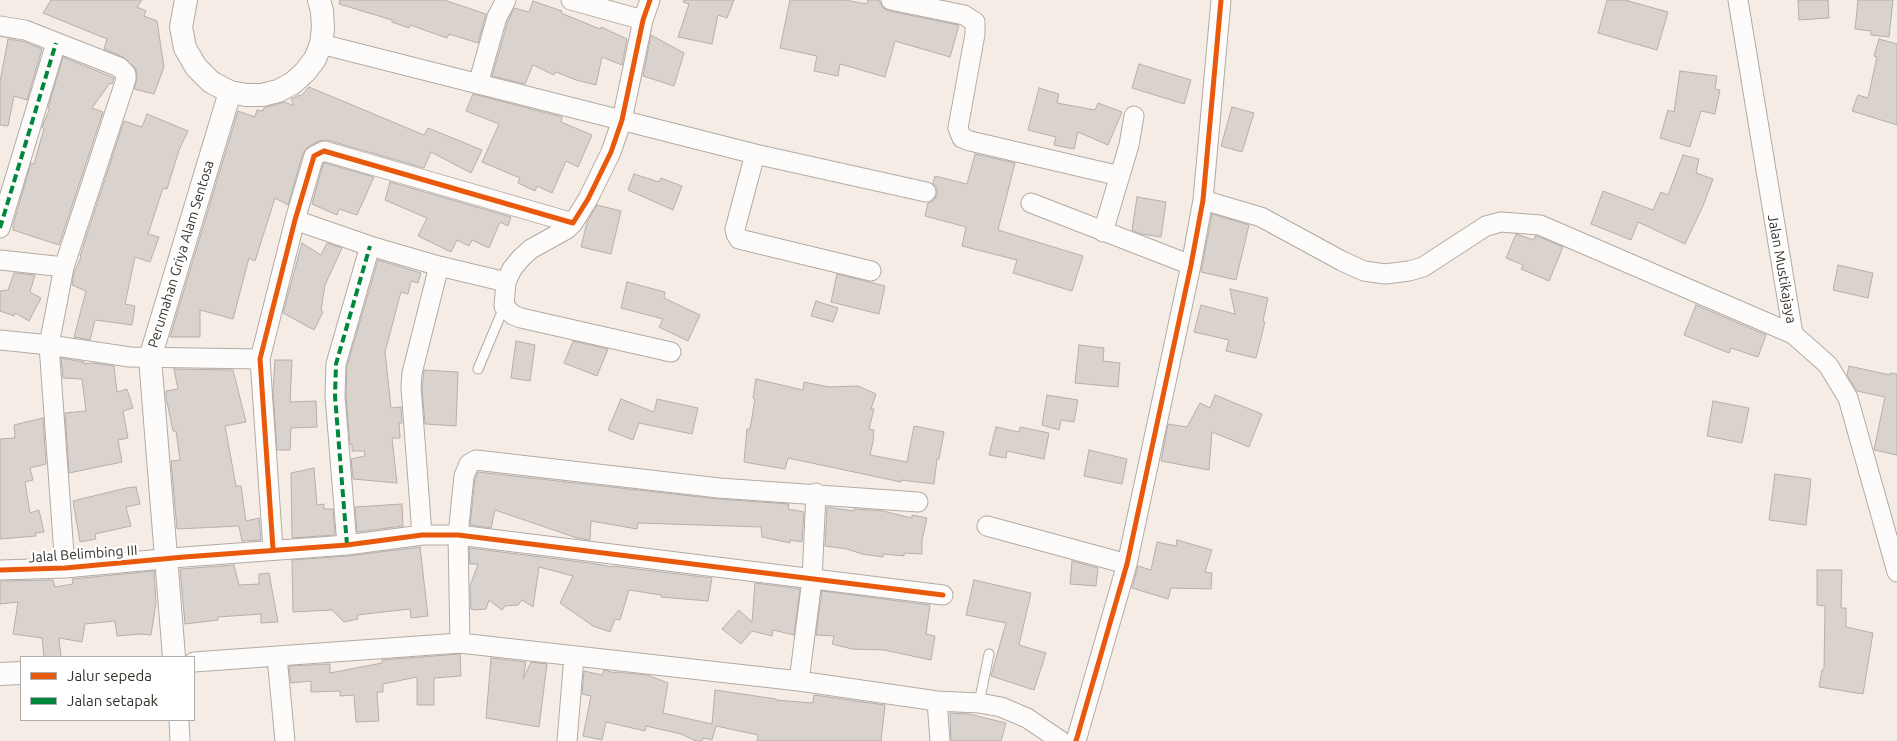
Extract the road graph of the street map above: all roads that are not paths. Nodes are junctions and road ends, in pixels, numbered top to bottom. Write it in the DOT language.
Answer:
graph roads {
  1 [pos="186,0"];
  2 [pos="319,0"];
  3 [pos="506,0"];
  4 [pos="571,0"];
  5 [pos="650,0"];
  6 [pos="891,0"];
  7 [pos="1221,0"];
  8 [pos="1738,0"];
  9 [pos="643,20"];
  10 [pos="0,26"];
  11 [pos="56,43"];
  12 [pos="321,44"];
  13 [pos="478,84"];
  14 [pos="230,92"];
  15 [pos="1134,116"];
  16 [pos="622,120"];
  17 [pos="755,154"];
  18 [pos="1120,176"];
  19 [pos="926,192"];
  20 [pos="1203,200"];
  21 [pos="1031,203"];
  22 [pos="295,220"];
  23 [pos="573,223"];
  24 [pos="0,228"];
  25 [pos="1103,232"];
  26 [pos="370,246"];
  27 [pos="0,260"];
  28 [pos="1192,265"];
  29 [pos="439,266"];
  30 [pos="64,267"];
  31 [pos="870,271"];
  32 [pos="506,282"];
  33 [pos="504,306"];
  34 [pos="1793,334"];
  35 [pos="0,340"];
  36 [pos="48,345"];
  37 [pos="670,352"];
  38 [pos="150,358"];
  39 [pos="260,359"];
  40 [pos="478,369"];
  41 [pos="816,493"];
  42 [pos="918,502"];
  43 [pos="987,526"];
  44 [pos="422,535"];
  45 [pos="458,536"];
  46 [pos="347,545"];
  47 [pos="272,549"];
  48 [pos="167,559"];
  49 [pos="1127,564"];
  50 [pos="65,568"];
  51 [pos="0,570"];
  52 [pos="1897,572"];
  53 [pos="812,580"];
  54 [pos="942,595"];
  55 [pos="460,643"];
  56 [pos="989,654"];
  57 [pos="174,656"];
  58 [pos="574,656"];
  59 [pos="276,657"];
  60 [pos="195,662"];
  61 [pos="20,673"];
  62 [pos="0,674"];
  63 [pos="799,681"];
  64 [pos="937,701"];
  65 [pos="979,703"];
  66 [pos="178,721"];
  67 [pos="180,741"];
  68 [pos="285,741"];
  69 [pos="567,741"];
  70 [pos="940,741"];
  71 [pos="1062,741"];
  72 [pos="1076,741"];
  1 -- 14 [label="street"];
  2 -- 12 [label="street"];
  3 -- 13 [label="street"];
  4 -- 9 [label="street"];
  5 -- 9 [label="street"];
  6 -- 18 [label="street"];
  7 -- 20 [label="street"];
  8 -- 34 [label="street, Jalan Mustikajaya"];
  9 -- 16 [label="street"];
  10 -- 11 [label="street"];
  11 -- 24 [label="street"];
  11 -- 30 [label="street"];
  12 -- 13 [label="street"];
  12 -- 14 [label="street"];
  13 -- 16 [label="street"];
  14 -- 38 [label="street, Perumahan Griya Alam Sentosa"];
  15 -- 18 [label="street"];
  16 -- 17 [label="street"];
  16 -- 23 [label="street"];
  17 -- 19 [label="street"];
  17 -- 31 [label="street"];
  18 -- 25 [label="street"];
  20 -- 28 [label="street"];
  20 -- 34 [label="street"];
  21 -- 25 [label="street"];
  22 -- 23 [label="street"];
  22 -- 26 [label="street"];
  22 -- 39 [label="street"];
  23 -- 32 [label="street"];
  25 -- 28 [label="street"];
  26 -- 29 [label="street"];
  26 -- 46 [label="street"];
  27 -- 30 [label="street"];
  28 -- 49 [label="street"];
  29 -- 32 [label="street"];
  29 -- 44 [label="street"];
  30 -- 36 [label="street"];
  32 -- 33 [label="street"];
  33 -- 37 [label="street"];
  33 -- 40 [label="lane"];
  34 -- 52 [label="street, Jalan Mustikajaya"];
  35 -- 36 [label="street"];
  36 -- 38 [label="street"];
  36 -- 50 [label="street"];
  38 -- 39 [label="street"];
  38 -- 48 [label="street, Perumahan Griya Alam Sentosa"];
  39 -- 47 [label="street"];
  41 -- 42 [label="street"];
  41 -- 45 [label="street"];
  41 -- 53 [label="street"];
  43 -- 49 [label="street"];
  44 -- 45 [label="street, Jalal Belimbing III"];
  44 -- 46 [label="street, Jalal Belimbing III"];
  45 -- 53 [label="street, Jalal Belimbing III"];
  45 -- 55 [label="street"];
  46 -- 47 [label="street, Jalal Belimbing III"];
  47 -- 48 [label="street, Jalal Belimbing III"];
  48 -- 50 [label="street, Jalal Belimbing III"];
  48 -- 57 [label="street, Perumahan Griya Alam Sentosa"];
  49 -- 72 [label="street"];
  50 -- 51 [label="street, Jalal Belimbing III"];
  53 -- 54 [label="street, Jalal Belimbing III"];
  53 -- 63 [label="street"];
  55 -- 58 [label="street"];
  55 -- 59 [label="street"];
  56 -- 65 [label="lane"];
  58 -- 63 [label="street"];
  58 -- 69 [label="street"];
  59 -- 60 [label="street"];
  59 -- 68 [label="street"];
  61 -- 62 [label="street"];
  63 -- 64 [label="street"];
  64 -- 65 [label="street"];
  64 -- 70 [label="street"];
  65 -- 71 [label="street"];
  66 -- 67 [label="street"];
}
